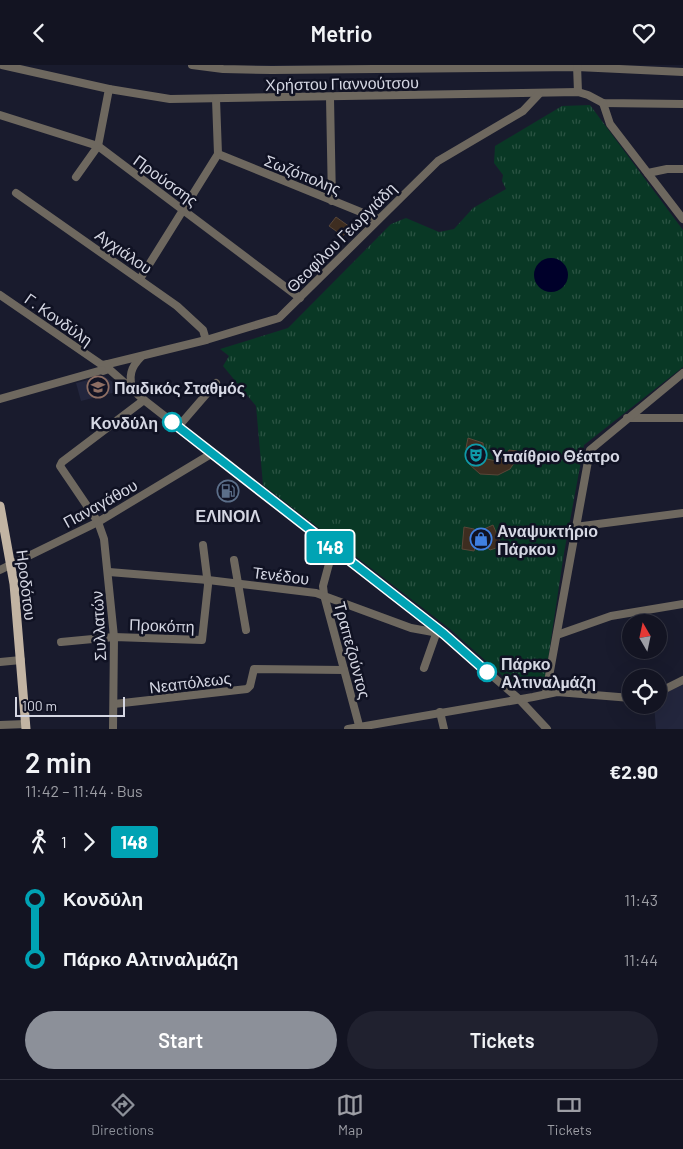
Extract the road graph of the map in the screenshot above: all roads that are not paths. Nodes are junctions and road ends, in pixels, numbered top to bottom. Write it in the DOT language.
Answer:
graph roads {
  1 [pos="2,65"];
  2 [pos="192,65"];
  3 [pos="577,66"];
  4 [pos="683,72"];
  5 [pos="109,89"];
  6 [pos="578,92"];
  7 [pos="539,94"];
  8 [pos="330,97"];
  9 [pos="216,99"];
  10 [pos="603,103"];
  11 [pos="683,104"];
  12 [pos="0,115"];
  13 [pos="98,147"];
  14 [pos="218,154"];
  15 [pos="683,169"];
  16 [pos="648,173"];
  17 [pos="76,177"];
  18 [pos="16,193"];
  19 [pos="332,201"];
  20 [pos="184,209"];
  21 [pos="378,219"];
  22 [pos="683,219"];
  23 [pos="140,279"];
  24 [pos="0,295"];
  25 [pos="300,298"];
  26 [pos="206,340"];
  27 [pos="142,357"];
  28 [pos="105,368"];
  29 [pos="683,373"];
  30 [pos="216,383"];
  31 [pos="133,391"];
  32 [pos="0,399"];
  33 [pos="144,401"];
  34 [pos="627,418"];
  35 [pos="683,418"];
  36 [pos="178,427"];
  37 [pos="211,454"];
  38 [pos="0,506"];
  39 [pos="683,513"];
  40 [pos="98,522"];
  41 [pos="575,527"];
  42 [pos="203,545"];
  43 [pos="333,549"];
  44 [pos="234,561"];
  45 [pos="11,565"];
  46 [pos="0,570"];
  47 [pos="108,572"];
  48 [pos="208,580"];
  49 [pos="237,583"];
  50 [pos="324,595"];
  51 [pos="683,603"];
  52 [pos="246,630"];
  53 [pos="440,634"];
  54 [pos="557,635"];
  55 [pos="114,637"];
  56 [pos="61,642"];
  57 [pos="21,661"];
  58 [pos="0,662"];
  59 [pos="424,668"];
  60 [pos="344,670"];
  61 [pos="683,680"];
  62 [pos="667,688"];
  63 [pos="546,693"];
  64 [pos="622,697"];
  65 [pos="519,699"];
  66 [pos="114,704"];
  67 [pos="440,712"];
  68 [pos="0,725"];
  69 [pos="26,727"];
  70 [pos="360,727"];
  71 [pos="113,729"];
  72 [pos="348,729"];
  73 [pos="444,729"];
  74 [pos="548,729"];
  1 -- 5 [label="street, Χρήστου Γιαννούτσου"];
  2 -- 3 [label="street"];
  3 -- 4 [label="street"];
  3 -- 6 [label="street"];
  5 -- 9 [label="street, Χρήστου Γιαννούτσου"];
  5 -- 13 [label="street"];
  6 -- 7 [label="street, Χρήστου Γιαννούτσου"];
  6 -- 10 [label="street, Χρήστου Γιαννούτσου"];
  7 -- 8 [label="street, Χρήστου Γιαννούτσου"];
  7 -- 21 [label="street, Θεοφίλου Γεωργιάδη"];
  8 -- 9 [label="street, Χρήστου Γιαννούτσου"];
  8 -- 19 [label="street"];
  9 -- 14 [label="street"];
  10 -- 11 [label="street, Χρήστου Γιαννούτσου"];
  10 -- 16 [label="street"];
  12 -- 13 [label="street, Προύσσης"];
  13 -- 17 [label="street"];
  13 -- 20 [label="street, Προύσσης"];
  14 -- 19 [label="street, Σωζόπολης"];
  14 -- 20 [label="street"];
  15 -- 16 [label="street"];
  16 -- 22 [label="street"];
  18 -- 23 [label="street, Αγχιάλου"];
  19 -- 21 [label="street, Σωζόπολης"];
  20 -- 23 [label="street"];
  20 -- 25 [label="street, Προύσσης"];
  21 -- 25 [label="street, Θεοφίλου Γεωργιάδη"];
  23 -- 26 [label="street, Αγχιάλου"];
  24 -- 28 [label="street, Γ. Κονδύλη"];
  25 -- 26 [label="street, Θεοφίλου Γεωργιάδη"];
  26 -- 27 [label="street, Θεοφίλου Γεωργιάδη"];
  27 -- 28 [label="street, Θεοφίλου Γεωργιάδη"];
  27 -- 31 [label="street"];
  28 -- 31 [label="street, Γ. Κονδύλη"];
  28 -- 32 [label="street, Θεοφίλου Γεωργιάδη"];
  29 -- 34 [label="street"];
  30 -- 36 [label="street"];
  31 -- 33 [label="street"];
  33 -- 36 [label="street"];
  33 -- 40 [label="street, Συλλατών"];
  34 -- 35 [label="street"];
  34 -- 41 [label="street"];
  36 -- 37 [label="street"];
  37 -- 40 [label="street, Παναγάθου"];
  37 -- 43 [label="street"];
  38 -- 45 [label="main road, Ηροδότου"];
  39 -- 41 [label="street"];
  40 -- 45 [label="street, Παναγάθου"];
  40 -- 47 [label="street, Συλλατών"];
  41 -- 54 [label="street"];
  42 -- 48 [label="street"];
  43 -- 50 [label="street, Τραπεζούντος"];
  43 -- 53 [label="street"];
  44 -- 49 [label="street"];
  45 -- 46 [label="street, Παναγάθου"];
  45 -- 57 [label="main road, Ηροδότου"];
  47 -- 48 [label="street, Τενέδου"];
  47 -- 55 [label="street, Συλλατών"];
  48 -- 49 [label="street, Τενέδου"];
  48 -- 55 [label="street, Προκόπη"];
  49 -- 50 [label="street, Τενέδου"];
  49 -- 52 [label="street"];
  50 -- 53 [label="street, Τενέδου"];
  50 -- 60 [label="street, Τραπεζούντος"];
  51 -- 54 [label="street"];
  53 -- 59 [label="street"];
  53 -- 65 [label="street"];
  54 -- 63 [label="street"];
  55 -- 56 [label="street, Προκόπη"];
  55 -- 66 [label="street, Συλλατών"];
  57 -- 58 [label="street"];
  57 -- 69 [label="main road, Ηροδότου"];
  60 -- 66 [label="street, Νεαπόλεως"];
  60 -- 70 [label="street, Τραπεζούντος"];
  61 -- 62 [label="street"];
  63 -- 64 [label="street"];
  63 -- 65 [label="street"];
  65 -- 67 [label="street"];
  65 -- 74 [label="street"];
  66 -- 71 [label="street, Συλλατών"];
  67 -- 70 [label="street"];
  67 -- 73 [label="street"];
  68 -- 69 [label="street"];
  70 -- 72 [label="street"];
}
